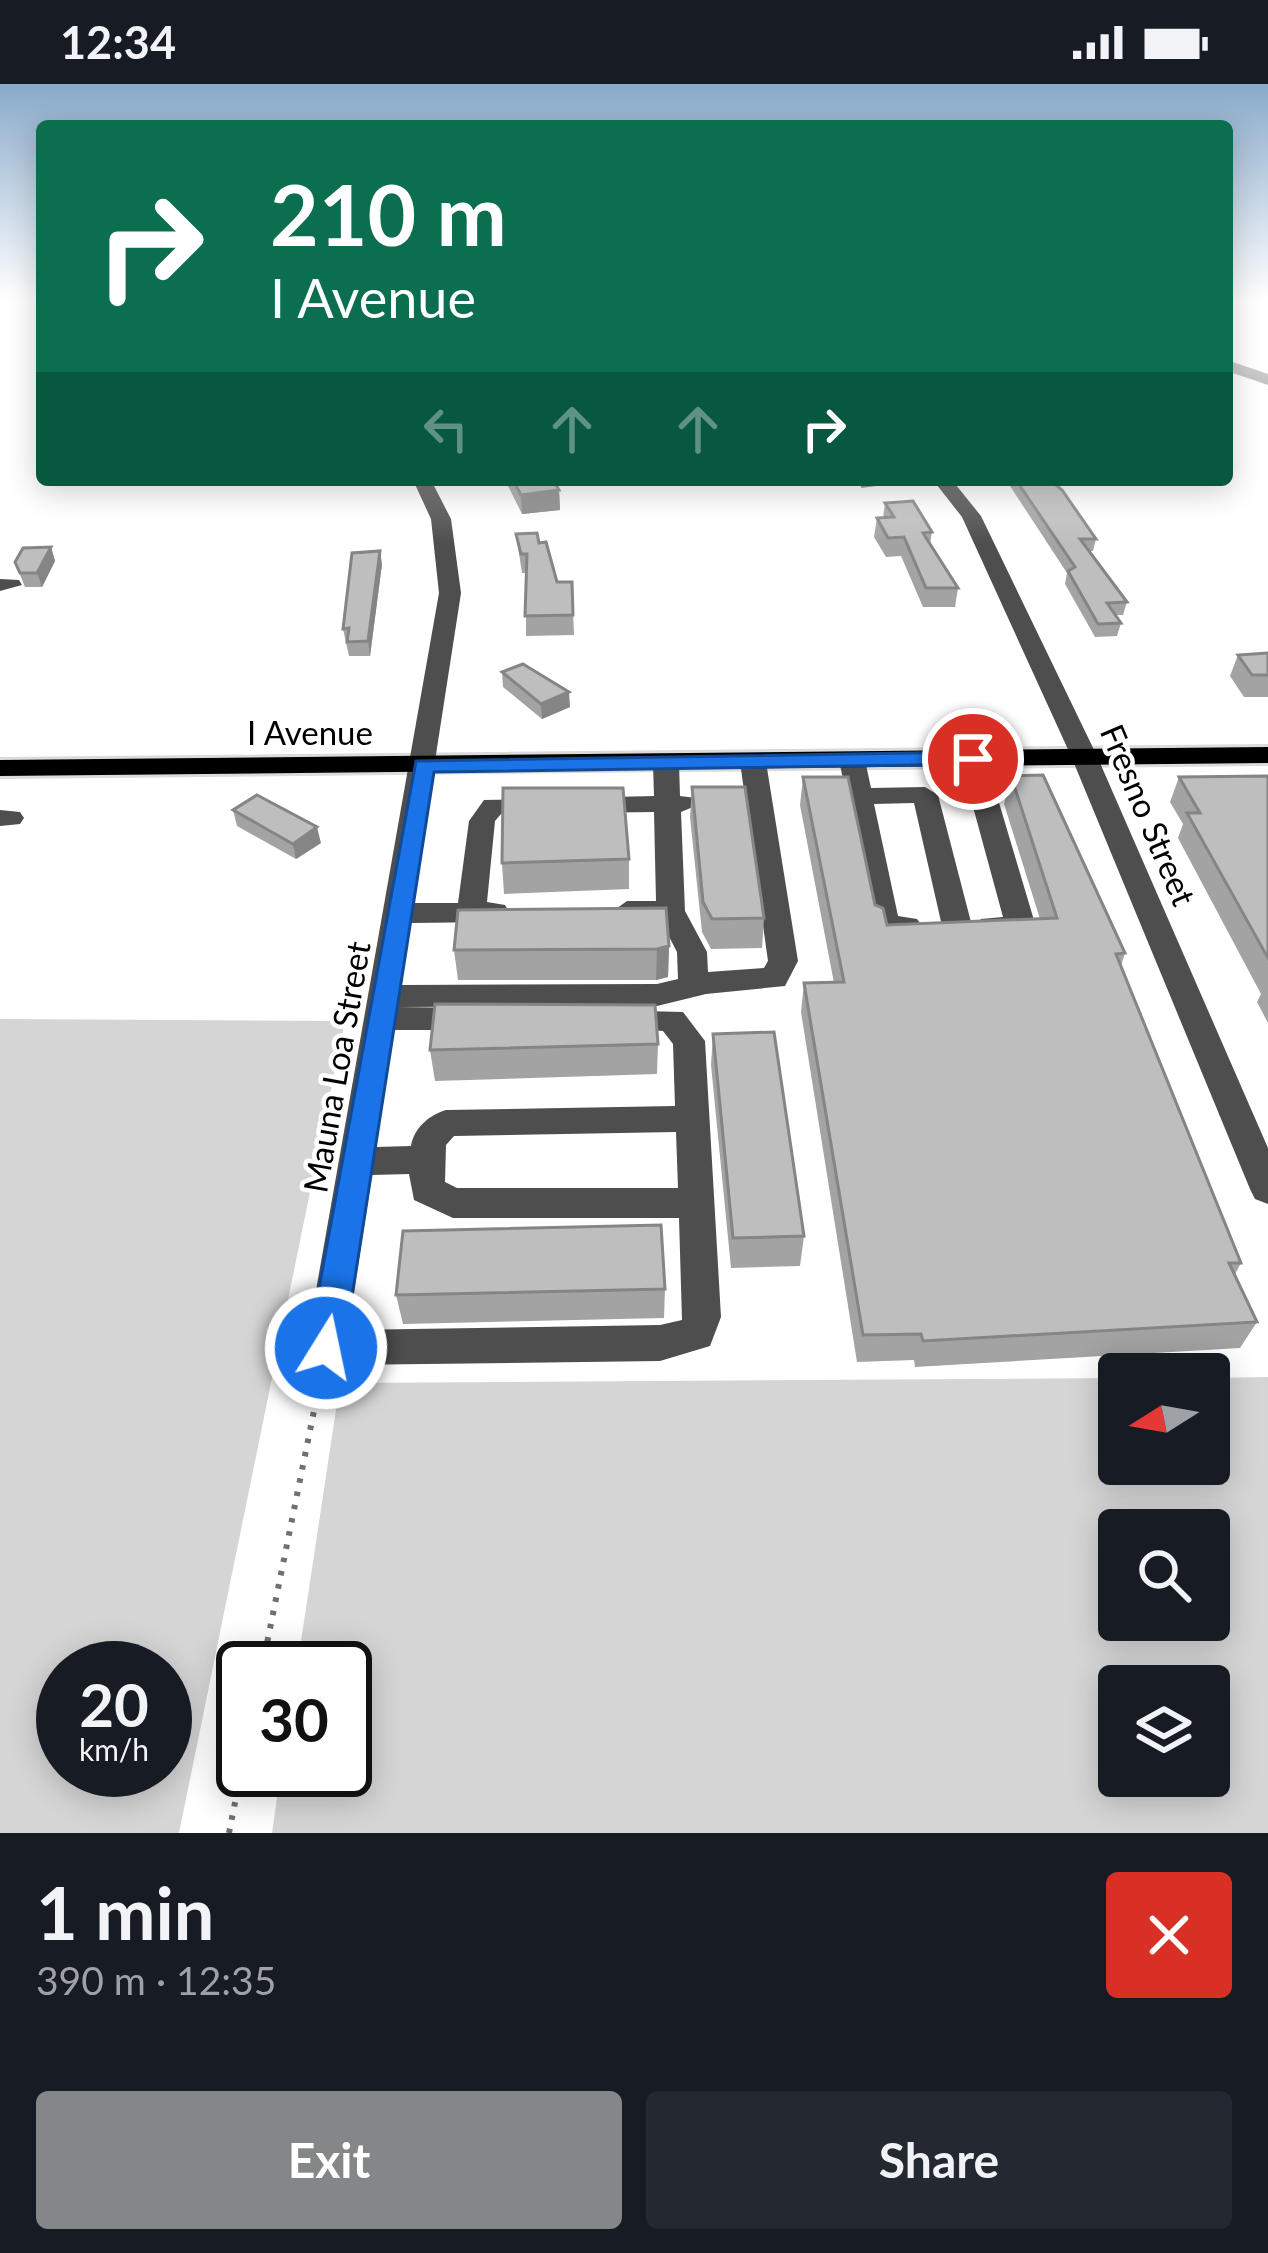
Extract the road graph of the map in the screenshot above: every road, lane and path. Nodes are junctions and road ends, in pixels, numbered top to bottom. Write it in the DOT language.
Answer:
graph roads {
  1 [pos="425,486"];
  2 [pos="947,486"];
  3 [pos="1268,755"];
  4 [pos="1084,756"];
  5 [pos="973,759"];
  6 [pos="852,760"];
  7 [pos="753,762"];
  8 [pos="666,763"];
  9 [pos="424,766"];
  10 [pos="0,768"];
  11 [pos="925,795"];
  12 [pos="983,795"];
  13 [pos="859,796"];
  14 [pos="668,804"];
  15 [pos="736,804"];
  16 [pos="604,911"];
  17 [pos="671,911"];
  18 [pos="471,912"];
  19 [pos="515,912"];
  20 [pos="399,913"];
  21 [pos="957,926"];
  22 [pos="694,985"];
  23 [pos="383,1008"];
  24 [pos="693,1119"];
  25 [pos="427,1160"];
  26 [pos="358,1161"];
  27 [pos="1268,1189"];
  28 [pos="697,1203"];
  29 [pos="324,1356"];
  30 [pos="267,1641"];
  31 [pos="236,1797"];
  32 [pos="229,1833"];
  1 -- 9 [label="street, Mauna Loa Street"];
  2 -- 4 [label="street, Fresno Street"];
  3 -- 4 [label="main road, I Avenue"];
  4 -- 5 [label="main road, I Avenue"];
  4 -- 27 [label="street, Fresno Street"];
  5 -- 6 [label="main road, I Avenue"];
  5 -- 12 [label="street"];
  6 -- 7 [label="main road, I Avenue"];
  6 -- 13 [label="street"];
  7 -- 8 [label="main road, I Avenue"];
  7 -- 15 [label="street"];
  8 -- 9 [label="main road, I Avenue"];
  8 -- 14 [label="street"];
  9 -- 10 [label="main road, I Avenue"];
  9 -- 20 [label="street, Mauna Loa Street"];
  11 -- 12 [label="street"];
  11 -- 13 [label="street"];
  11 -- 21 [label="street"];
  12 -- 21 [label="street"];
  13 -- 21 [label="street"];
  14 -- 15 [label="street"];
  14 -- 17 [label="street"];
  14 -- 18 [label="street"];
  15 -- 22 [label="street"];
  16 -- 17 [label="street"];
  17 -- 22 [label="street"];
  18 -- 19 [label="street"];
  18 -- 20 [label="street"];
  20 -- 23 [label="street, Mauna Loa Street"];
  22 -- 23 [label="street"];
  23 -- 24 [label="street"];
  23 -- 26 [label="street, Mauna Loa Street"];
  24 -- 25 [label="street"];
  24 -- 28 [label="street"];
  25 -- 26 [label="street"];
  25 -- 28 [label="street"];
  26 -- 29 [label="street, Mauna Loa Street"];
  28 -- 29 [label="street"];
  29 -- 30 [label="path"];
  31 -- 32 [label="path"];
}
